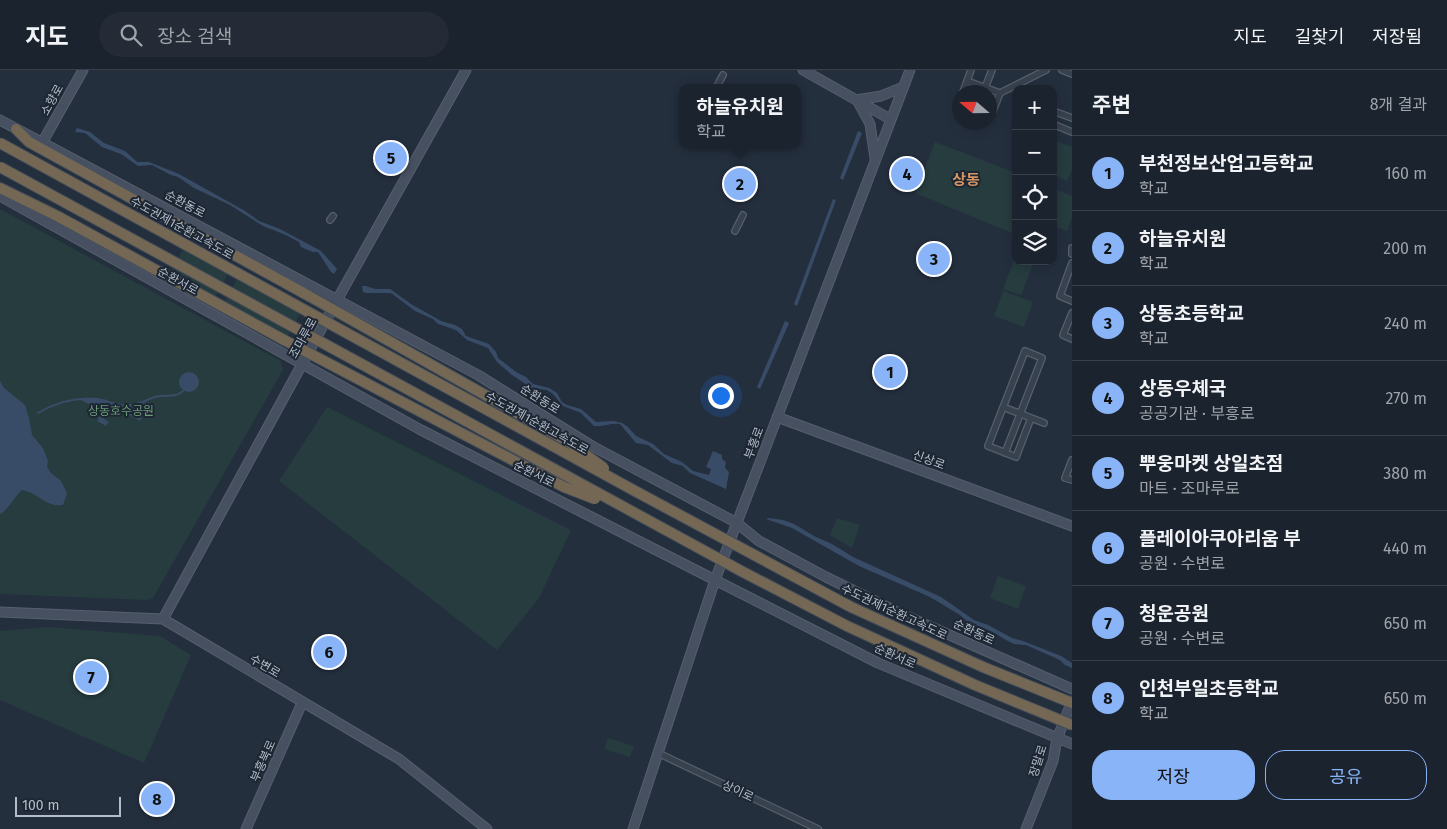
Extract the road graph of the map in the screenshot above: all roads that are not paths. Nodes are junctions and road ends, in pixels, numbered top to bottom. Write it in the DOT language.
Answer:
graph roads {
  1 [pos="84,70"];
  2 [pos="466,70"];
  3 [pos="803,70"];
  4 [pos="910,70"];
  5 [pos="971,70"];
  6 [pos="992,70"];
  7 [pos="1046,70"];
  8 [pos="1062,70"];
  9 [pos="1072,74"];
  10 [pos="724,75"];
  11 [pos="967,81"];
  12 [pos="718,84"];
  13 [pos="966,85"];
  14 [pos="977,85"];
  15 [pos="986,85"];
  16 [pos="903,87"];
  17 [pos="997,93"];
  18 [pos="1000,94"];
  19 [pos="856,100"];
  20 [pos="997,101"];
  21 [pos="1057,112"];
  22 [pos="1072,118"];
  23 [pos="890,119"];
  24 [pos="0,120"];
  25 [pos="1057,126"];
  26 [pos="16,129"];
  27 [pos="1072,132"];
  28 [pos="0,143"];
  29 [pos="42,143"];
  30 [pos="876,159"];
  31 [pos="0,167"];
  32 [pos="0,188"];
  33 [pos="0,196"];
  34 [pos="744,215"];
  35 [pos="735,231"];
  36 [pos="1072,248"];
  37 [pos="1072,254"];
  38 [pos="1072,264"];
  39 [pos="337,300"];
  40 [pos="1072,301"];
  41 [pos="1072,313"];
  42 [pos="1072,339"];
  43 [pos="303,363"];
  44 [pos="1003,408"];
  45 [pos="1020,414"];
  46 [pos="777,417"];
  47 [pos="1031,418"];
  48 [pos="1044,424"];
  49 [pos="1005,453"];
  50 [pos="1072,460"];
  51 [pos="1072,480"];
  52 [pos="635,491"];
  53 [pos="628,511"];
  54 [pos="737,523"];
  55 [pos="1072,526"];
  56 [pos="715,580"];
  57 [pos="0,612"];
  58 [pos="163,619"];
  59 [pos="1072,689"];
  60 [pos="1072,702"];
  61 [pos="302,703"];
  62 [pos="1072,725"];
  63 [pos="1057,739"];
  64 [pos="1072,744"];
  65 [pos="658,753"];
  66 [pos="246,829"];
  67 [pos="487,829"];
  68 [pos="633,829"];
  69 [pos="818,829"];
  70 [pos="1026,829"];
  1 -- 29 [label="street, 소향로"];
  2 -- 39 [label="street, 조마루로"];
  3 -- 19 [label="street"];
  4 -- 16 [label="street, 부흥로"];
  5 -- 11 [label="street"];
  6 -- 15 [label="street"];
  7 -- 18 [label="street"];
  8 -- 9 [label="street"];
  10 -- 12 [label="street"];
  11 -- 13 [label="street"];
  11 -- 14 [label="street"];
  16 -- 19 [label="street"];
  16 -- 23 [label="street, 부흥로"];
  17 -- 18 [label="street"];
  18 -- 20 [label="street"];
  19 -- 23 [label="street"];
  19 -- 30 [label="street"];
  21 -- 22 [label="street"];
  23 -- 30 [label="street, 부흥로"];
  24 -- 26 [label="street, 순환동로"];
  25 -- 27 [label="street"];
  26 -- 29 [label="street, 순환동로"];
  26 -- 52 [label="highway, bridge"];
  28 -- 52 [label="highway, 수도권제1순환고속도로, bridge"];
  29 -- 39 [label="street, 순환동로"];
  30 -- 46 [label="street, 부흥로"];
  31 -- 53 [label="highway, bridge"];
  32 -- 53 [label="highway, bridge"];
  33 -- 43 [label="street, 순환서로"];
  34 -- 35 [label="street"];
  36 -- 37 [label="street"];
  38 -- 40 [label="street"];
  39 -- 43 [label="street, 조마루로"];
  39 -- 54 [label="street, 순환동로"];
  41 -- 42 [label="street"];
  43 -- 56 [label="street, 순환서로"];
  43 -- 58 [label="street, 조마루로"];
  44 -- 45 [label="street"];
  44 -- 45 [label="street"];
  44 -- 49 [label="street"];
  45 -- 47 [label="street"];
  45 -- 49 [label="street"];
  46 -- 54 [label="street, 부흥로"];
  46 -- 55 [label="street, 신상로"];
  47 -- 48 [label="street"];
  47 -- 49 [label="street"];
  50 -- 51 [label="street"];
  52 -- 60 [label="highway, 수도권제1순환고속도로, bridge"];
  53 -- 62 [label="highway, bridge"];
  54 -- 56 [label="street, 부흥로"];
  54 -- 59 [label="street, 순환동로"];
  56 -- 63 [label="street, 순환서로"];
  56 -- 65 [label="street, 부흥로"];
  57 -- 58 [label="street, 수변로"];
  58 -- 61 [label="street, 수변로"];
  60 -- 63 [label="street, 장말로"];
  61 -- 66 [label="street, 부흥북로"];
  61 -- 67 [label="street, 수변로"];
  63 -- 64 [label="street, 순환서로"];
  63 -- 70 [label="street, 장말로"];
  65 -- 68 [label="street, 부흥로"];
  65 -- 69 [label="street, 상이로"];
}
